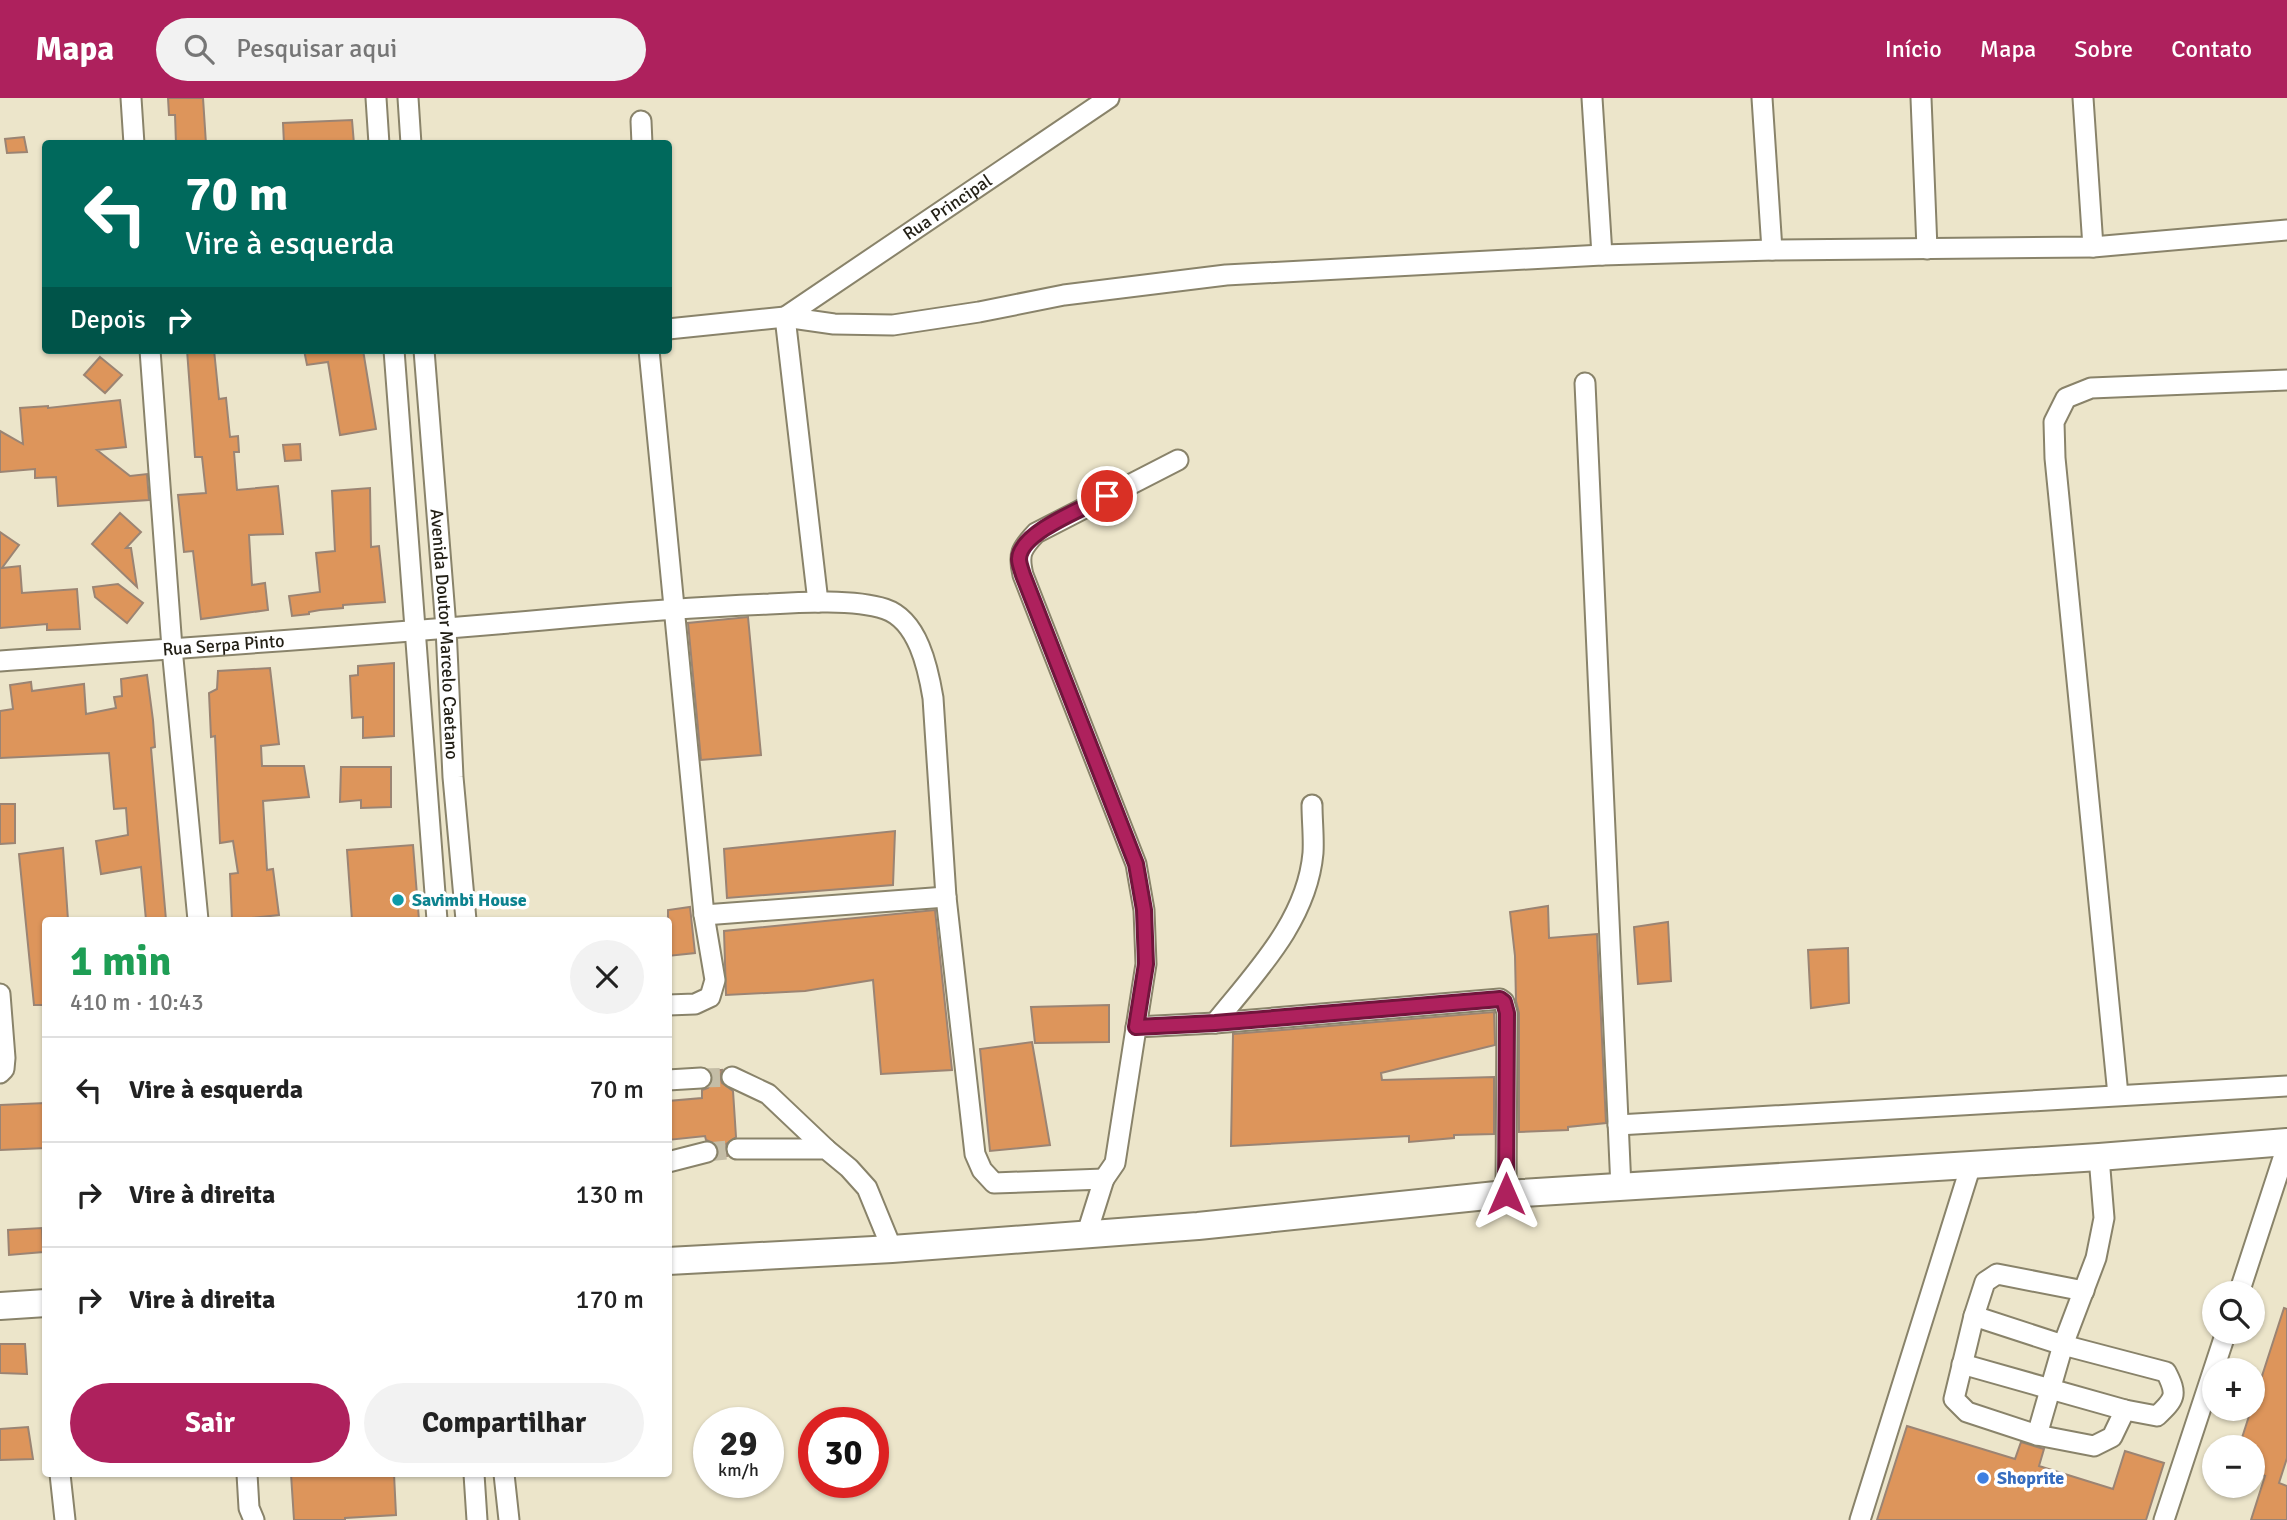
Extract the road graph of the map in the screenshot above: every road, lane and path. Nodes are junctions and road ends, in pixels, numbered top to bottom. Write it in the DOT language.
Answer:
graph roads {
  1 [pos="131,98"];
  2 [pos="376,98"];
  3 [pos="408,98"];
  4 [pos="1108,98"];
  5 [pos="1592,98"];
  6 [pos="1762,98"];
  7 [pos="1921,98"];
  8 [pos="2083,98"];
  9 [pos="641,121"];
  10 [pos="134,140"];
  11 [pos="379,140"];
  12 [pos="411,140"];
  13 [pos="642,140"];
  14 [pos="2287,230"];
  15 [pos="2093,247"];
  16 [pos="1927,249"];
  17 [pos="1772,250"];
  18 [pos="1602,255"];
  19 [pos="785,317"];
  20 [pos="672,329"];
  21 [pos="150,354"];
  22 [pos="394,354"];
  23 [pos="424,354"];
  24 [pos="649,354"];
  25 [pos="2287,380"];
  26 [pos="1585,383"];
  27 [pos="1178,460"];
  28 [pos="818,602"];
  29 [pos="676,608"];
  30 [pos="446,628"];
  31 [pos="415,631"];
  32 [pos="172,648"];
  33 [pos="0,661"];
  34 [pos="1312,805"];
  35 [pos="946,897"];
  36 [pos="704,915"];
  37 [pos="198,917"];
  38 [pos="437,917"];
  39 [pos="466,917"];
  40 [pos="0,994"];
  41 [pos="672,1005"];
  42 [pos="1215,1023"];
  43 [pos="1136,1027"];
  44 [pos="0,1073"];
  45 [pos="732,1077"];
  46 [pos="701,1078"];
  47 [pos="672,1080"];
  48 [pos="2287,1086"];
  49 [pos="2118,1095"];
  50 [pos="1618,1125"];
  51 [pos="2287,1144"];
  52 [pos="737,1149"];
  53 [pos="826,1149"];
  54 [pos="706,1152"];
  55 [pos="2099,1157"];
  56 [pos="672,1161"];
  57 [pos="1971,1165"];
  58 [pos="1104,1179"];
  59 [pos="1621,1188"];
  60 [pos="1506,1194"];
  61 [pos="1087,1233"];
  62 [pos="892,1250"];
  63 [pos="672,1261"];
  64 [pos="2243,1281"];
  65 [pos="2084,1291"];
  66 [pos="42,1303"];
  67 [pos="0,1306"];
  68 [pos="1974,1316"];
  69 [pos="2222,1344"];
  70 [pos="2063,1345"];
  71 [pos="1962,1364"];
  72 [pos="2050,1389"];
  73 [pos="2125,1410"];
  74 [pos="2037,1435"];
  75 [pos="61,1477"];
  76 [pos="247,1477"];
  77 [pos="474,1477"];
  78 [pos="504,1477"];
  79 [pos="65,1520"];
  80 [pos="254,1520"];
  81 [pos="477,1520"];
  82 [pos="509,1520"];
  83 [pos="1860,1520"];
  84 [pos="2164,1520"];
  1 -- 10 [label="street"];
  2 -- 11 [label="street"];
  3 -- 12 [label="street"];
  4 -- 19 [label="street, Rua Principal"];
  5 -- 18 [label="street"];
  6 -- 17 [label="street"];
  7 -- 16 [label="street"];
  8 -- 15 [label="street"];
  9 -- 13 [label="street"];
  14 -- 15 [label="street"];
  15 -- 16 [label="street"];
  16 -- 17 [label="street"];
  17 -- 18 [label="street"];
  18 -- 19 [label="street"];
  19 -- 20 [label="street"];
  19 -- 28 [label="street"];
  21 -- 32 [label="street"];
  22 -- 31 [label="street, Avenida Doutor Marcelo Caetano"];
  23 -- 30 [label="street, Avenida Doutor Marcelo Caetano"];
  24 -- 29 [label="street"];
  25 -- 49 [label="street"];
  26 -- 50 [label="street"];
  27 -- 43 [label="street"];
  28 -- 29 [label="street, Rua Serpa Pinto"];
  28 -- 35 [label="street, Rua Serpa Pinto"];
  29 -- 30 [label="street, Rua Serpa Pinto"];
  29 -- 36 [label="street"];
  30 -- 31 [label="street, Rua Serpa Pinto"];
  30 -- 39 [label="street, Avenida Doutor Marcelo Caetano"];
  31 -- 32 [label="street, Rua Serpa Pinto"];
  31 -- 38 [label="street, Avenida Doutor Marcelo Caetano"];
  32 -- 33 [label="street, Rua Serpa Pinto"];
  32 -- 37 [label="street"];
  34 -- 42 [label="street"];
  35 -- 36 [label="street"];
  35 -- 58 [label="street, Rua Serpa Pinto"];
  36 -- 41 [label="street"];
  40 -- 44 [label="street"];
  42 -- 43 [label="street"];
  42 -- 60 [label="street"];
  43 -- 58 [label="street"];
  45 -- 53 [label="street"];
  46 -- 47 [label="street"];
  48 -- 49 [label="street"];
  49 -- 50 [label="street"];
  50 -- 59 [label="street"];
  51 -- 55 [label="main road"];
  51 -- 64 [label="street"];
  52 -- 53 [label="street"];
  53 -- 62 [label="street"];
  54 -- 56 [label="street"];
  55 -- 57 [label="main road"];
  55 -- 65 [label="street"];
  57 -- 59 [label="main road"];
  57 -- 83 [label="street"];
  58 -- 61 [label="street"];
  59 -- 60 [label="main road"];
  60 -- 61 [label="main road"];
  61 -- 62 [label="main road"];
  62 -- 63 [label="main road"];
  65 -- 68 [label="street"];
  65 -- 70 [label="street"];
  66 -- 67 [label="main road"];
  68 -- 70 [label="street"];
  68 -- 71 [label="street"];
  69 -- 84 [label="street"];
  70 -- 72 [label="street"];
  70 -- 73 [label="street"];
  71 -- 72 [label="street"];
  71 -- 74 [label="street"];
  72 -- 73 [label="street"];
  72 -- 74 [label="street"];
  73 -- 74 [label="street"];
  75 -- 79 [label="street"];
  76 -- 80 [label="street"];
  77 -- 81 [label="street"];
  78 -- 82 [label="street"];
}
